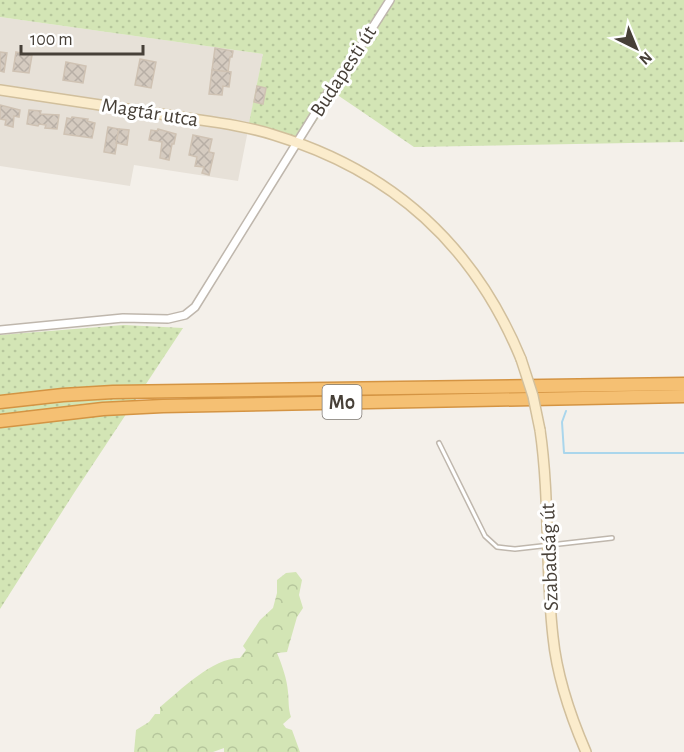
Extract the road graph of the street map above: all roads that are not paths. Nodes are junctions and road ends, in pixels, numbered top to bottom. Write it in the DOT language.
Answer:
graph roads {
  1 [pos="390,0"];
  2 [pos="0,90"];
  3 [pos="297,143"];
  4 [pos="0,330"];
  5 [pos="521,359"];
  6 [pos="684,384"];
  7 [pos="684,396"];
  8 [pos="0,402"];
  9 [pos="0,421"];
  10 [pos="439,443"];
  11 [pos="612,538"];
  12 [pos="548,544"];
  13 [pos="586,752"];
  1 -- 3 [label="street, Budapesti út"];
  2 -- 3 [label="street, Magtár utca"];
  3 -- 4 [label="street, Budapesti út"];
  3 -- 5 [label="street, Magtár utca"];
  5 -- 12 [label="street, Szabadság út, bridge"];
  6 -- 8 [label="highway, M0"];
  7 -- 9 [label="highway, M0"];
  10 -- 12 [label="lane"];
  11 -- 12 [label="lane"];
  12 -- 13 [label="street, Szabadság út"];
}
